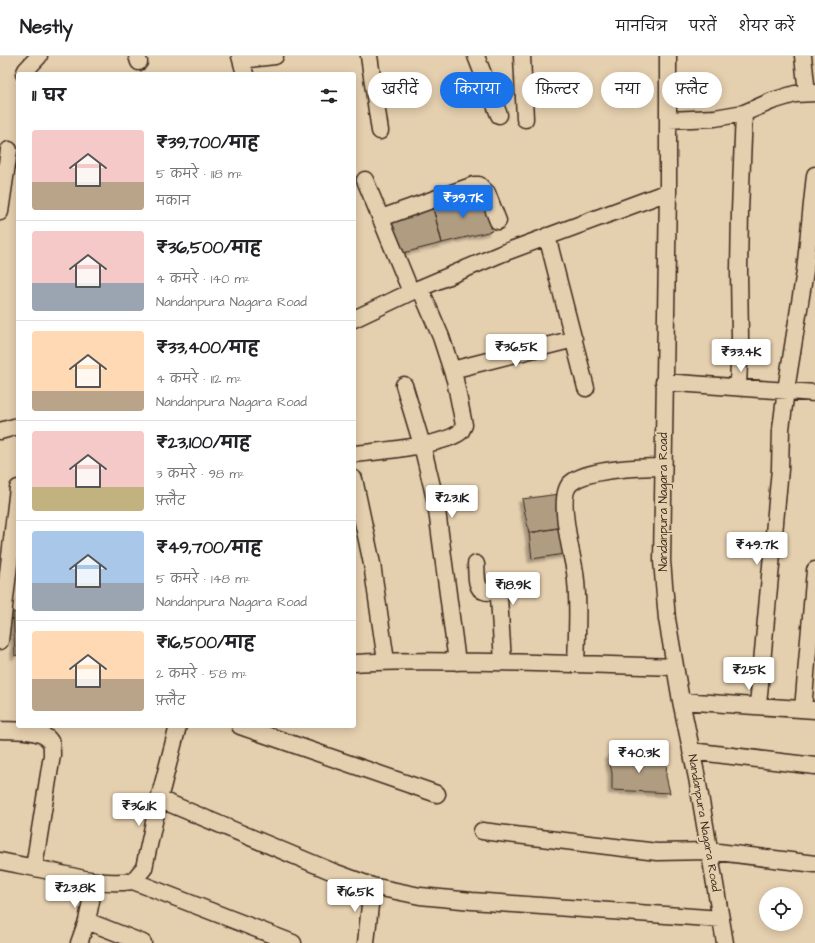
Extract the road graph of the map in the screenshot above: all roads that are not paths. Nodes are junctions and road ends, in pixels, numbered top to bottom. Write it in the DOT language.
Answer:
graph roads {
  1 [pos="39,56"];
  2 [pos="275,56"];
  3 [pos="369,56"];
  4 [pos="476,56"];
  5 [pos="522,56"];
  6 [pos="668,56"];
  7 [pos="803,56"];
  8 [pos="242,63"];
  9 [pos="25,72"];
  10 [pos="811,93"];
  11 [pos="744,113"];
  12 [pos="499,115"];
  13 [pos="525,119"];
  14 [pos="668,120"];
  15 [pos="380,131"];
  16 [pos="9,149"];
  17 [pos="815,175"];
  18 [pos="365,180"];
  19 [pos="668,192"];
  20 [pos="0,212"];
  21 [pos="380,218"];
  22 [pos="498,221"];
  23 [pos="547,236"];
  24 [pos="415,290"];
  25 [pos="356,318"];
  26 [pos="574,339"];
  27 [pos="452,370"];
  28 [pos="664,382"];
  29 [pos="404,385"];
  30 [pos="738,387"];
  31 [pos="586,388"];
  32 [pos="786,390"];
  33 [pos="815,393"];
  34 [pos="16,427"];
  35 [pos="0,431"];
  36 [pos="422,445"];
  37 [pos="356,454"];
  38 [pos="663,467"];
  39 [pos="356,493"];
  40 [pos="16,505"];
  41 [pos="476,564"];
  42 [pos="815,570"];
  43 [pos="0,641"];
  44 [pos="386,661"];
  45 [pos="457,662"];
  46 [pos="503,662"];
  47 [pos="356,663"];
  48 [pos="576,663"];
  49 [pos="675,667"];
  50 [pos="681,701"];
  51 [pos="758,705"];
  52 [pos="809,709"];
  53 [pos="177,728"];
  54 [pos="246,728"];
  55 [pos="0,730"];
  56 [pos="692,751"];
  57 [pos="815,766"];
  58 [pos="437,794"];
  59 [pos="159,799"];
  60 [pos="482,831"];
  61 [pos="710,852"];
  62 [pos="0,862"];
  63 [pos="815,864"];
  64 [pos="34,867"];
  65 [pos="95,881"];
  66 [pos="133,881"];
  67 [pos="372,886"];
  68 [pos="721,919"];
  69 [pos="87,921"];
  70 [pos="79,943"];
  71 [pos="143,943"];
  72 [pos="293,943"];
  73 [pos="366,943"];
  74 [pos="725,943"];
  1 -- 9 [label="street"];
  2 -- 8 [label="street"];
  3 -- 15 [label="street"];
  4 -- 12 [label="street"];
  5 -- 13 [label="street"];
  6 -- 14 [label="street, Nandanpura Nagara Road"];
  7 -- 10 [label="street"];
  10 -- 11 [label="street"];
  11 -- 14 [label="street"];
  11 -- 30 [label="street"];
  14 -- 19 [label="street, Nandanpura Nagara Road"];
  16 -- 20 [label="street"];
  17 -- 32 [label="street"];
  18 -- 21 [label="street"];
  19 -- 23 [label="street"];
  19 -- 28 [label="street, Nandanpura Nagara Road"];
  21 -- 22 [label="street"];
  21 -- 24 [label="street"];
  23 -- 24 [label="street"];
  23 -- 26 [label="street"];
  24 -- 25 [label="street"];
  24 -- 27 [label="street"];
  26 -- 27 [label="street"];
  26 -- 31 [label="street"];
  27 -- 36 [label="street"];
  28 -- 30 [label="street"];
  28 -- 38 [label="street, Nandanpura Nagara Road"];
  29 -- 36 [label="street"];
  30 -- 32 [label="street"];
  32 -- 33 [label="street"];
  32 -- 51 [label="street"];
  34 -- 35 [label="street"];
  36 -- 37 [label="street"];
  36 -- 45 [label="street"];
  38 -- 48 [label="street"];
  38 -- 49 [label="street, Nandanpura Nagara Road"];
  39 -- 44 [label="street"];
  40 -- 43 [label="street"];
  41 -- 46 [label="street"];
  42 -- 52 [label="street"];
  44 -- 45 [label="street"];
  44 -- 47 [label="street"];
  45 -- 46 [label="street"];
  46 -- 48 [label="street"];
  48 -- 49 [label="street"];
  49 -- 50 [label="street, Nandanpura Nagara Road"];
  50 -- 51 [label="street"];
  50 -- 56 [label="street, Nandanpura Nagara Road"];
  51 -- 52 [label="street"];
  53 -- 59 [label="street"];
  54 -- 58 [label="street"];
  55 -- 64 [label="street"];
  56 -- 57 [label="street"];
  56 -- 61 [label="street, Nandanpura Nagara Road"];
  59 -- 66 [label="street"];
  59 -- 67 [label="street"];
  60 -- 61 [label="street"];
  61 -- 63 [label="street"];
  61 -- 68 [label="street, Nandanpura Nagara Road"];
  62 -- 64 [label="street"];
  64 -- 65 [label="street"];
  65 -- 66 [label="street"];
  65 -- 69 [label="street"];
  66 -- 72 [label="street"];
  67 -- 68 [label="street"];
  67 -- 73 [label="street"];
  68 -- 74 [label="street, Nandanpura Nagara Road"];
  69 -- 70 [label="street"];
  69 -- 71 [label="street"];
}
